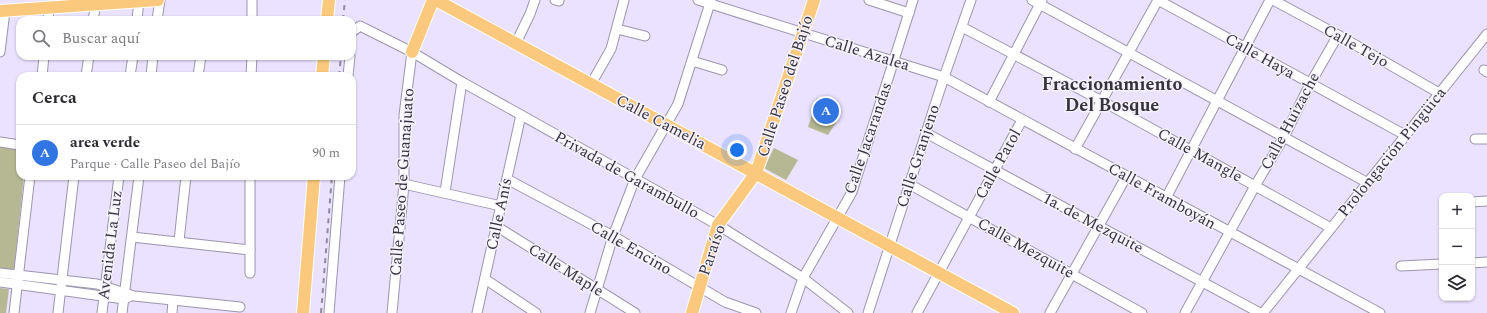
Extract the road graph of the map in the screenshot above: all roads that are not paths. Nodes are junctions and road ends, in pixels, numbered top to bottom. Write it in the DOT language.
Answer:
graph roads {
  1 [pos="159,0"];
  2 [pos="252,0"];
  3 [pos="329,0"];
  4 [pos="433,0"];
  5 [pos="436,0"];
  6 [pos="535,0"];
  7 [pos="624,0"];
  8 [pos="698,0"];
  9 [pos="814,0"];
  10 [pos="869,0"];
  11 [pos="913,0"];
  12 [pos="971,0"];
  13 [pos="1158,0"];
  14 [pos="1270,0"];
  15 [pos="1273,0"];
  16 [pos="139,1"];
  17 [pos="1038,1"];
  18 [pos="710,2"];
  19 [pos="96,4"];
  20 [pos="49,7"];
  21 [pos="3,11"];
  22 [pos="909,13"];
  23 [pos="48,16"];
  24 [pos="94,16"];
  25 [pos="137,16"];
  26 [pos="157,16"];
  27 [pos="252,16"];
  28 [pos="327,16"];
  29 [pos="962,27"];
  30 [pos="356,29"];
  31 [pos="617,29"];
  32 [pos="803,33"];
  33 [pos="1487,34"];
  34 [pos="1338,35"];
  35 [pos="644,36"];
  36 [pos="516,43"];
  37 [pos="1245,48"];
  38 [pos="0,52"];
  39 [pos="412,52"];
  40 [pos="1129,52"];
  41 [pos="1014,55"];
  42 [pos="44,60"];
  43 [pos="88,60"];
  44 [pos="132,60"];
  45 [pos="153,60"];
  46 [pos="200,60"];
  47 [pos="252,60"];
  48 [pos="324,60"];
  49 [pos="350,60"];
  50 [pos="692,61"];
  51 [pos="894,61"];
  52 [pos="722,70"];
  53 [pos="42,72"];
  54 [pos="87,72"];
  55 [pos="131,72"];
  56 [pos="151,72"];
  57 [pos="199,72"];
  58 [pos="252,72"];
  59 [pos="322,72"];
  60 [pos="348,72"];
  61 [pos="944,78"];
  62 [pos="462,82"];
  63 [pos="591,84"];
  64 [pos="1310,84"];
  65 [pos="1439,93"];
  66 [pos="1217,100"];
  67 [pos="1102,101"];
  68 [pos="988,102"];
  69 [pos="521,115"];
  70 [pos="1022,120"];
  71 [pos="666,124"];
  72 [pos="926,133"];
  73 [pos="1405,135"];
  74 [pos="1284,137"];
  75 [pos="1475,139"];
  76 [pos="1487,139"];
  77 [pos="0,142"];
  78 [pos="16,144"];
  79 [pos="1075,149"];
  80 [pos="1190,150"];
  81 [pos="994,171"];
  82 [pos="756,173"];
  83 [pos="1126,177"];
  84 [pos="507,179"];
  85 [pos="635,179"];
  86 [pos="30,180"];
  87 [pos="74,180"];
  88 [pos="119,180"];
  89 [pos="139,180"];
  90 [pos="186,180"];
  91 [pos="250,180"];
  92 [pos="314,180"];
  93 [pos="340,180"];
  94 [pos="1368,183"];
  95 [pos="404,184"];
  96 [pos="909,184"];
  97 [pos="1255,186"];
  98 [pos="446,192"];
  99 [pos="1166,198"];
  100 [pos="1487,201"];
  101 [pos="1475,202"];
  102 [pos="501,206"];
  103 [pos="970,216"];
  104 [pos="838,217"];
  105 [pos="718,225"];
  106 [pos="496,226"];
  107 [pos="1099,226"];
  108 [pos="1331,228"];
  109 [pos="1229,233"];
  110 [pos="613,236"];
  111 [pos="132,237"];
  112 [pos="179,241"];
  113 [pos="889,245"];
  114 [pos="250,250"];
  115 [pos="1487,262"];
  116 [pos="1475,263"];
  117 [pos="1439,264"];
  118 [pos="1401,266"];
  119 [pos="1299,270"];
  120 [pos="939,272"];
  121 [pos="250,273"];
  122 [pos="0,274"];
  123 [pos="1072,274"];
  124 [pos="803,278"];
  125 [pos="485,279"];
  126 [pos="18,280"];
  127 [pos="0,282"];
  128 [pos="1202,283"];
  129 [pos="62,284"];
  130 [pos="699,288"];
  131 [pos="596,290"];
  132 [pos="105,291"];
  133 [pos="125,296"];
  134 [pos="173,301"];
  135 [pos="240,307"];
  136 [pos="222,309"];
  137 [pos="14,313"];
  138 [pos="58,313"];
  139 [pos="102,313"];
  140 [pos="122,313"];
  141 [pos="172,313"];
  142 [pos="303,313"];
  143 [pos="329,313"];
  144 [pos="392,313"];
  145 [pos="477,313"];
  146 [pos="536,313"];
  147 [pos="590,313"];
  148 [pos="635,313"];
  149 [pos="692,313"];
  150 [pos="756,313"];
  151 [pos="791,313"];
  152 [pos="848,313"];
  153 [pos="868,313"];
  154 [pos="917,313"];
  155 [pos="1013,313"];
  156 [pos="1050,313"];
  157 [pos="1142,313"];
  158 [pos="1185,313"];
  159 [pos="1260,313"];
  160 [pos="1263,313"];
  161 [pos="1380,313"];
  1 -- 16 [label="main road"];
  1 -- 26 [label="street"];
  2 -- 27 [label="street"];
  3 -- 28 [label="main road"];
  4 -- 39 [label="main road"];
  5 -- 36 [label="main road, Calle Camelia"];
  6 -- 36 [label="street"];
  7 -- 31 [label="street"];
  8 -- 18 [label="street, Calle Azalea"];
  9 -- 32 [label="main road, Calle Paseo del Bajío"];
  10 -- 22 [label="street"];
  11 -- 22 [label="street, Calle Jacarandas"];
  12 -- 29 [label="street, Calle Granjeno"];
  13 -- 37 [label="street, Calle Haya"];
  13 -- 40 [label="street"];
  14 -- 37 [label="street"];
  15 -- 34 [label="street, Calle Tejo"];
  16 -- 19 [label="main road"];
  16 -- 25 [label="street"];
  17 -- 40 [label="street"];
  17 -- 41 [label="street"];
  18 -- 32 [label="street, Calle Azalea"];
  18 -- 50 [label="street"];
  19 -- 20 [label="main road"];
  19 -- 24 [label="street"];
  20 -- 21 [label="main road"];
  20 -- 23 [label="street"];
  21 -- 38 [label="street"];
  22 -- 51 [label="street, Calle Jacarandas"];
  29 -- 41 [label="street, Calle Mangle"];
  29 -- 61 [label="street, Calle Granjeno"];
  30 -- 39 [label="street, Privada de Garambullo"];
  31 -- 35 [label="street"];
  31 -- 63 [label="street"];
  32 -- 51 [label="street, Calle Azalea"];
  32 -- 82 [label="main road, Calle Paseo del Bajío"];
  33 -- 65 [label="street, Prolongación Pingüica"];
  34 -- 64 [label="street, Calle Huizache"];
  34 -- 65 [label="street, Calle Tejo"];
  36 -- 63 [label="main road, Calle Camelia"];
  37 -- 64 [label="street, Calle Haya"];
  37 -- 66 [label="street"];
  39 -- 62 [label="street, Privada de Garambullo"];
  39 -- 95 [label="street, Calle Paseo de Guanajuato"];
  40 -- 66 [label="street"];
  40 -- 67 [label="street"];
  41 -- 67 [label="street, Calle Mangle"];
  41 -- 68 [label="street"];
  42 -- 53 [label="street"];
  43 -- 54 [label="street"];
  44 -- 55 [label="street"];
  45 -- 56 [label="street"];
  46 -- 57 [label="street"];
  47 -- 58 [label="street"];
  48 -- 59 [label="main road"];
  49 -- 60 [label="street"];
  50 -- 52 [label="street"];
  50 -- 71 [label="street"];
  51 -- 61 [label="street, Calle Azalea"];
  51 -- 104 [label="street, Calle Jacarandas"];
  61 -- 68 [label="street, Calle Framboyán"];
  61 -- 72 [label="street, Calle Granjeno"];
  62 -- 69 [label="street, Privada de Garambullo"];
  62 -- 98 [label="street"];
  63 -- 71 [label="main road, Calle Camelia"];
  64 -- 73 [label="street, Calle Haya"];
  64 -- 74 [label="street, Calle Huizache"];
  65 -- 73 [label="street, Prolongación Pingüica"];
  66 -- 74 [label="street"];
  66 -- 80 [label="street"];
  67 -- 79 [label="street"];
  67 -- 80 [label="street, Calle Mangle"];
  68 -- 70 [label="street, Calle Framboyán"];
  69 -- 84 [label="street, Calle Anís"];
  69 -- 85 [label="street, Privada de Garambullo"];
  70 -- 79 [label="street, Calle Framboyán"];
  70 -- 81 [label="street, Calle Patol"];
  71 -- 82 [label="main road, Calle Camelia"];
  71 -- 85 [label="street"];
  72 -- 81 [label="street, 1a. de Mezquite"];
  72 -- 96 [label="street, Calle Granjeno"];
  73 -- 94 [label="street, Prolongación Pingüica"];
  74 -- 94 [label="street"];
  74 -- 97 [label="street, Calle Huizache"];
  75 -- 76 [label="street"];
  77 -- 78 [label="street"];
  79 -- 83 [label="street, Calle Framboyán"];
  80 -- 97 [label="street, Calle Mangle"];
  80 -- 99 [label="street"];
  81 -- 103 [label="street, Calle Patol"];
  81 -- 107 [label="street, 1a. de Mezquite"];
  82 -- 104 [label="main road, Calle Camelia"];
  82 -- 105 [label="main road, Paraíso"];
  83 -- 99 [label="street, Calle Framboyán"];
  83 -- 107 [label="street"];
  84 -- 102 [label="street, Calle Anís"];
  84 -- 110 [label="street, Calle Encino"];
  85 -- 105 [label="street, Privada de Garambullo"];
  85 -- 110 [label="street"];
  86 -- 126 [label="street"];
  87 -- 129 [label="street"];
  88 -- 132 [label="street, Avenida La Luz"];
  89 -- 111 [label="street, Avenida La Luz"];
  90 -- 112 [label="street"];
  91 -- 114 [label="street"];
  92 -- 142 [label="main road"];
  93 -- 143 [label="street"];
  94 -- 108 [label="street, Prolongación Pingüica"];
  95 -- 98 [label="street"];
  95 -- 144 [label="street, Calle Paseo de Guanajuato"];
  96 -- 103 [label="street, Calle Mezquite"];
  96 -- 113 [label="street, Calle Granjeno"];
  97 -- 108 [label="street, Calle Mangle"];
  97 -- 109 [label="street, Calle Huizache"];
  98 -- 102 [label="street"];
  99 -- 109 [label="street, Calle Framboyán"];
  100 -- 101 [label="street"];
  102 -- 106 [label="street, Calle Anís"];
  103 -- 120 [label="street, Calle Patol"];
  103 -- 123 [label="street, Calle Mezquite"];
  104 -- 113 [label="main road, Calle Camelia"];
  104 -- 124 [label="street, Calle Jacarandas"];
  105 -- 124 [label="street, Privada de Garambullo"];
  105 -- 130 [label="main road, Paraíso"];
  106 -- 125 [label="street, Calle Anís"];
  106 -- 131 [label="street, Calle Maple"];
  107 -- 123 [label="street"];
  107 -- 128 [label="street, 1a. de Mezquite"];
  108 -- 119 [label="street, Prolongación Pingüica"];
  109 -- 119 [label="street, Calle Framboyán"];
  109 -- 128 [label="street, Calle Huizache"];
  110 -- 130 [label="street, Calle Encino"];
  110 -- 131 [label="street"];
  111 -- 112 [label="street"];
  111 -- 133 [label="street, Avenida La Luz"];
  112 -- 114 [label="street"];
  113 -- 120 [label="main road, Calle Camelia"];
  113 -- 153 [label="street, Calle Granjeno"];
  114 -- 121 [label="street"];
  115 -- 116 [label="street"];
  117 -- 118 [label="street"];
  119 -- 160 [label="street, Prolongación Pingüica"];
  119 -- 161 [label="street, Calle Framboyán"];
  120 -- 154 [label="street, Calle Patol"];
  120 -- 155 [label="main road, Calle Camelia"];
  122 -- 126 [label="street"];
  123 -- 156 [label="street"];
  123 -- 157 [label="street, Calle Mezquite"];
  124 -- 151 [label="street, Calle Jacarandas"];
  124 -- 152 [label="street, Privada de Garambullo"];
  125 -- 145 [label="street, Calle Anís"];
  125 -- 146 [label="street"];
  126 -- 127 [label="street"];
  126 -- 129 [label="street"];
  126 -- 137 [label="street"];
  128 -- 158 [label="street, Calle Huizache"];
  128 -- 159 [label="street, 1a. de Mezquite"];
  129 -- 132 [label="street"];
  129 -- 138 [label="street"];
  130 -- 149 [label="main road, Paraíso"];
  130 -- 150 [label="street, Calle Encino"];
  131 -- 147 [label="street"];
  131 -- 148 [label="street, Calle Maple"];
  132 -- 133 [label="street"];
  132 -- 139 [label="street, Avenida La Luz"];
  133 -- 134 [label="street"];
  133 -- 140 [label="street, Avenida La Luz"];
  134 -- 136 [label="street"];
  134 -- 141 [label="street"];
  135 -- 136 [label="street"];
}
